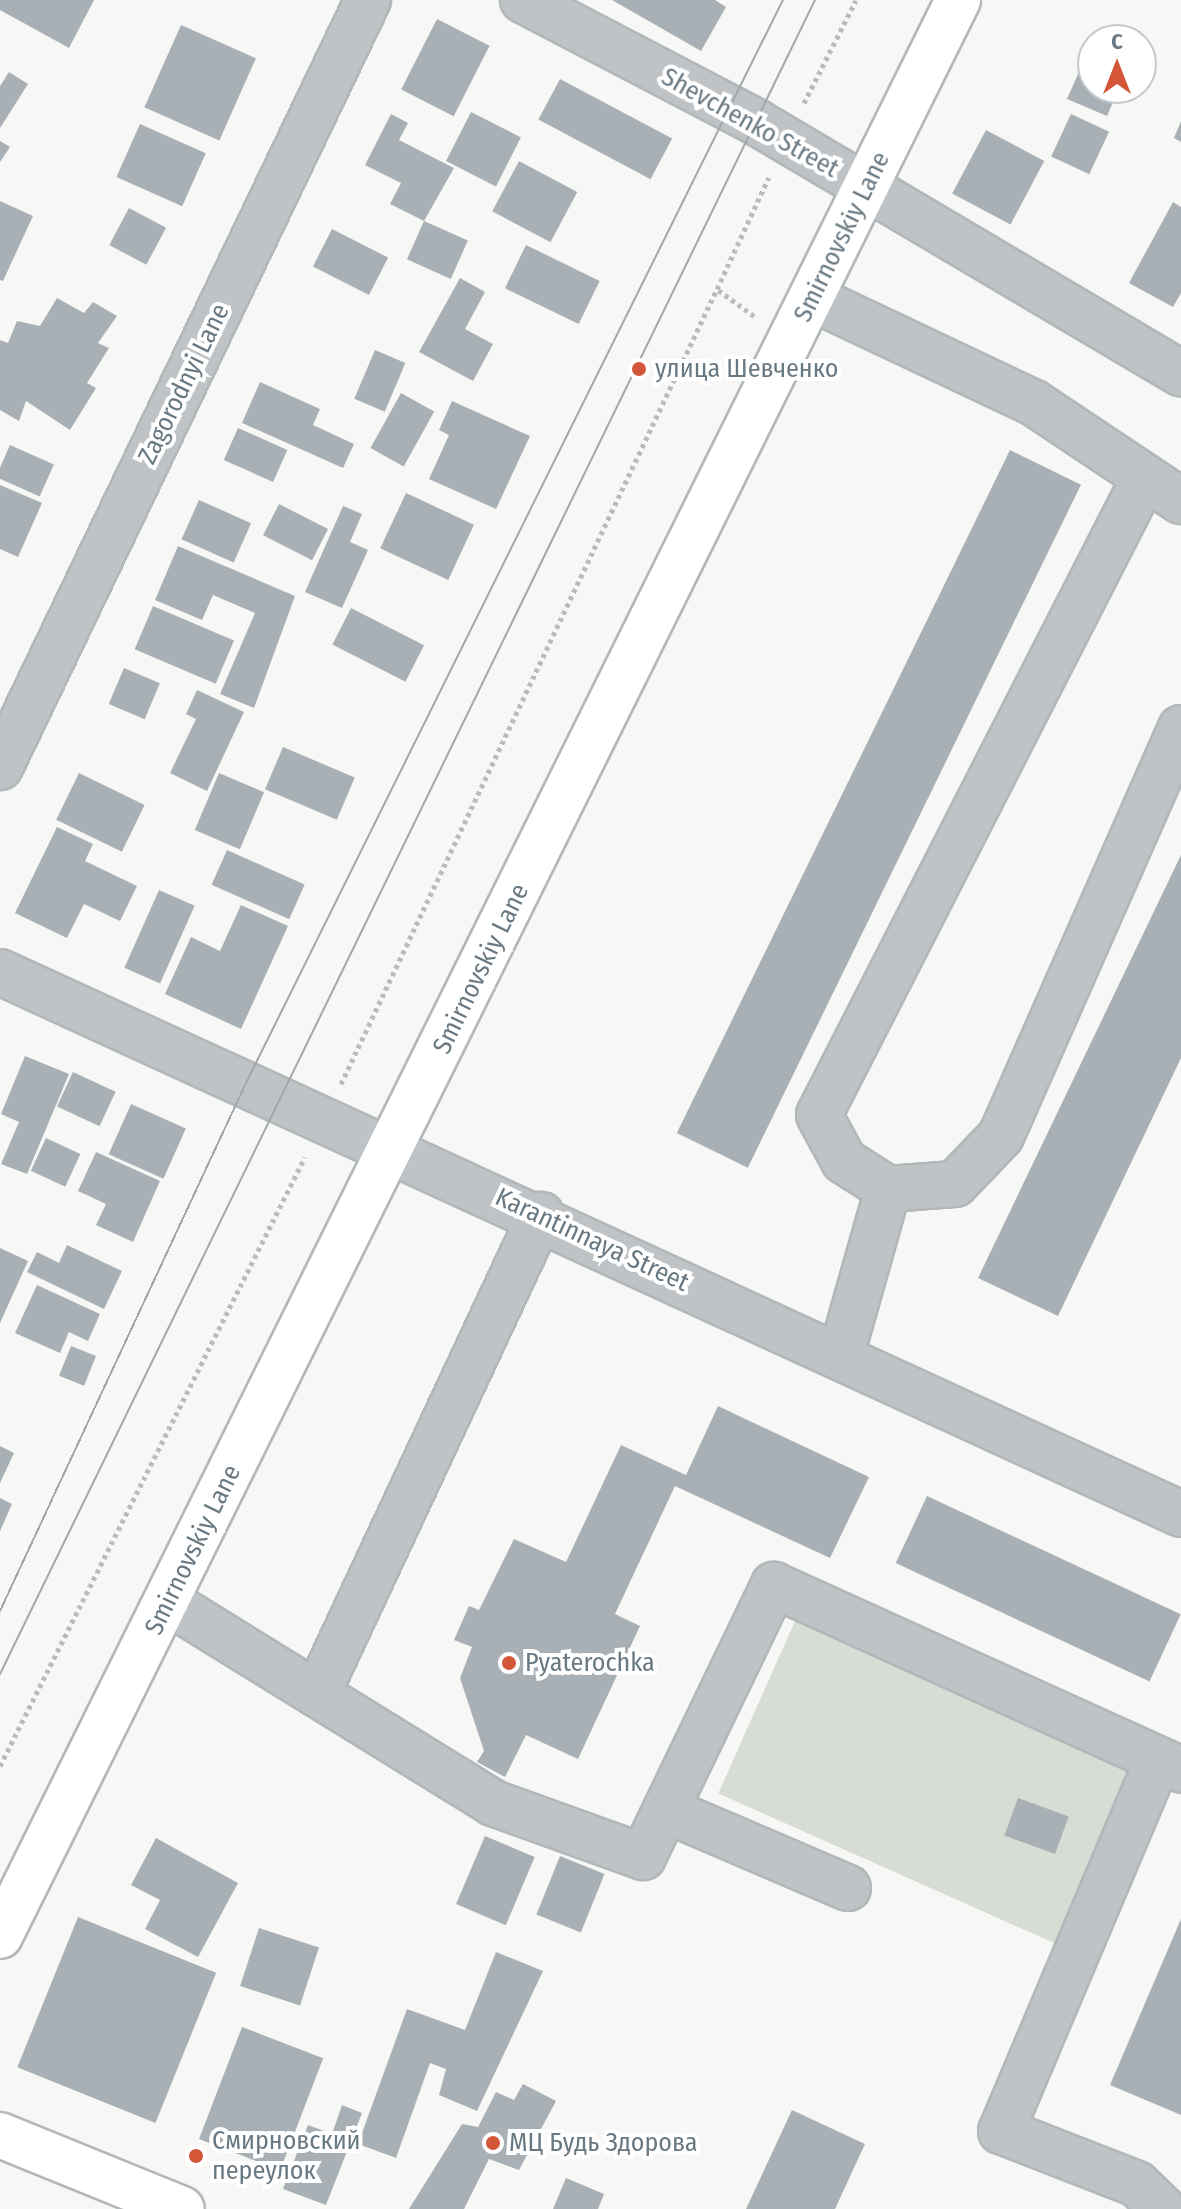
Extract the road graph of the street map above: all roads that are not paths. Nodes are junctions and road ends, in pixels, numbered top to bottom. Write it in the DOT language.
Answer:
graph roads {
  1 [pos="368,0"];
  2 [pos="523,0"];
  3 [pos="958,0"];
  4 [pos="866,188"];
  5 [pos="812,298"];
  6 [pos="1181,373"];
  7 [pos="1145,477"];
  8 [pos="1181,501"];
  9 [pos="1181,728"];
  10 [pos="0,767"];
  11 [pos="0,972"];
  12 [pos="392,1150"];
  13 [pos="888,1189"];
  14 [pos="541,1215"];
  15 [pos="841,1355"];
  16 [pos="1181,1514"];
  17 [pos="168,1602"];
  18 [pos="317,1694"];
  19 [pos="1170,1765"];
  20 [pos="666,1810"];
  21 [pos="848,1888"];
  22 [pos="0,1936"];
  23 [pos="0,2135"];
  24 [pos="182,2209"];
  25 [pos="1163,2209"];
  1 -- 10 [label="street, Zagorodnyi Lane"];
  2 -- 4 [label="street, Shevchenko Street"];
  3 -- 4 [label="main road, Smirnovskiy Lane"];
  4 -- 5 [label="main road, Smirnovskiy Lane"];
  4 -- 6 [label="street, Shevchenko Street"];
  5 -- 7 [label="street"];
  5 -- 12 [label="main road, Smirnovskiy Lane"];
  7 -- 8 [label="street"];
  7 -- 13 [label="street"];
  9 -- 13 [label="street"];
  11 -- 12 [label="street, Karantinnaya Street"];
  12 -- 14 [label="street, Karantinnaya Street"];
  12 -- 17 [label="main road, Smirnovskiy Lane"];
  13 -- 15 [label="street"];
  14 -- 15 [label="street, Karantinnaya Street"];
  14 -- 18 [label="street"];
  15 -- 16 [label="street, Karantinnaya Street"];
  17 -- 18 [label="street"];
  17 -- 22 [label="main road, Smirnovskiy Lane"];
  18 -- 20 [label="street"];
  19 -- 20 [label="street"];
  19 -- 25 [label="street"];
  20 -- 21 [label="street"];
  23 -- 24 [label="main road"];
}
